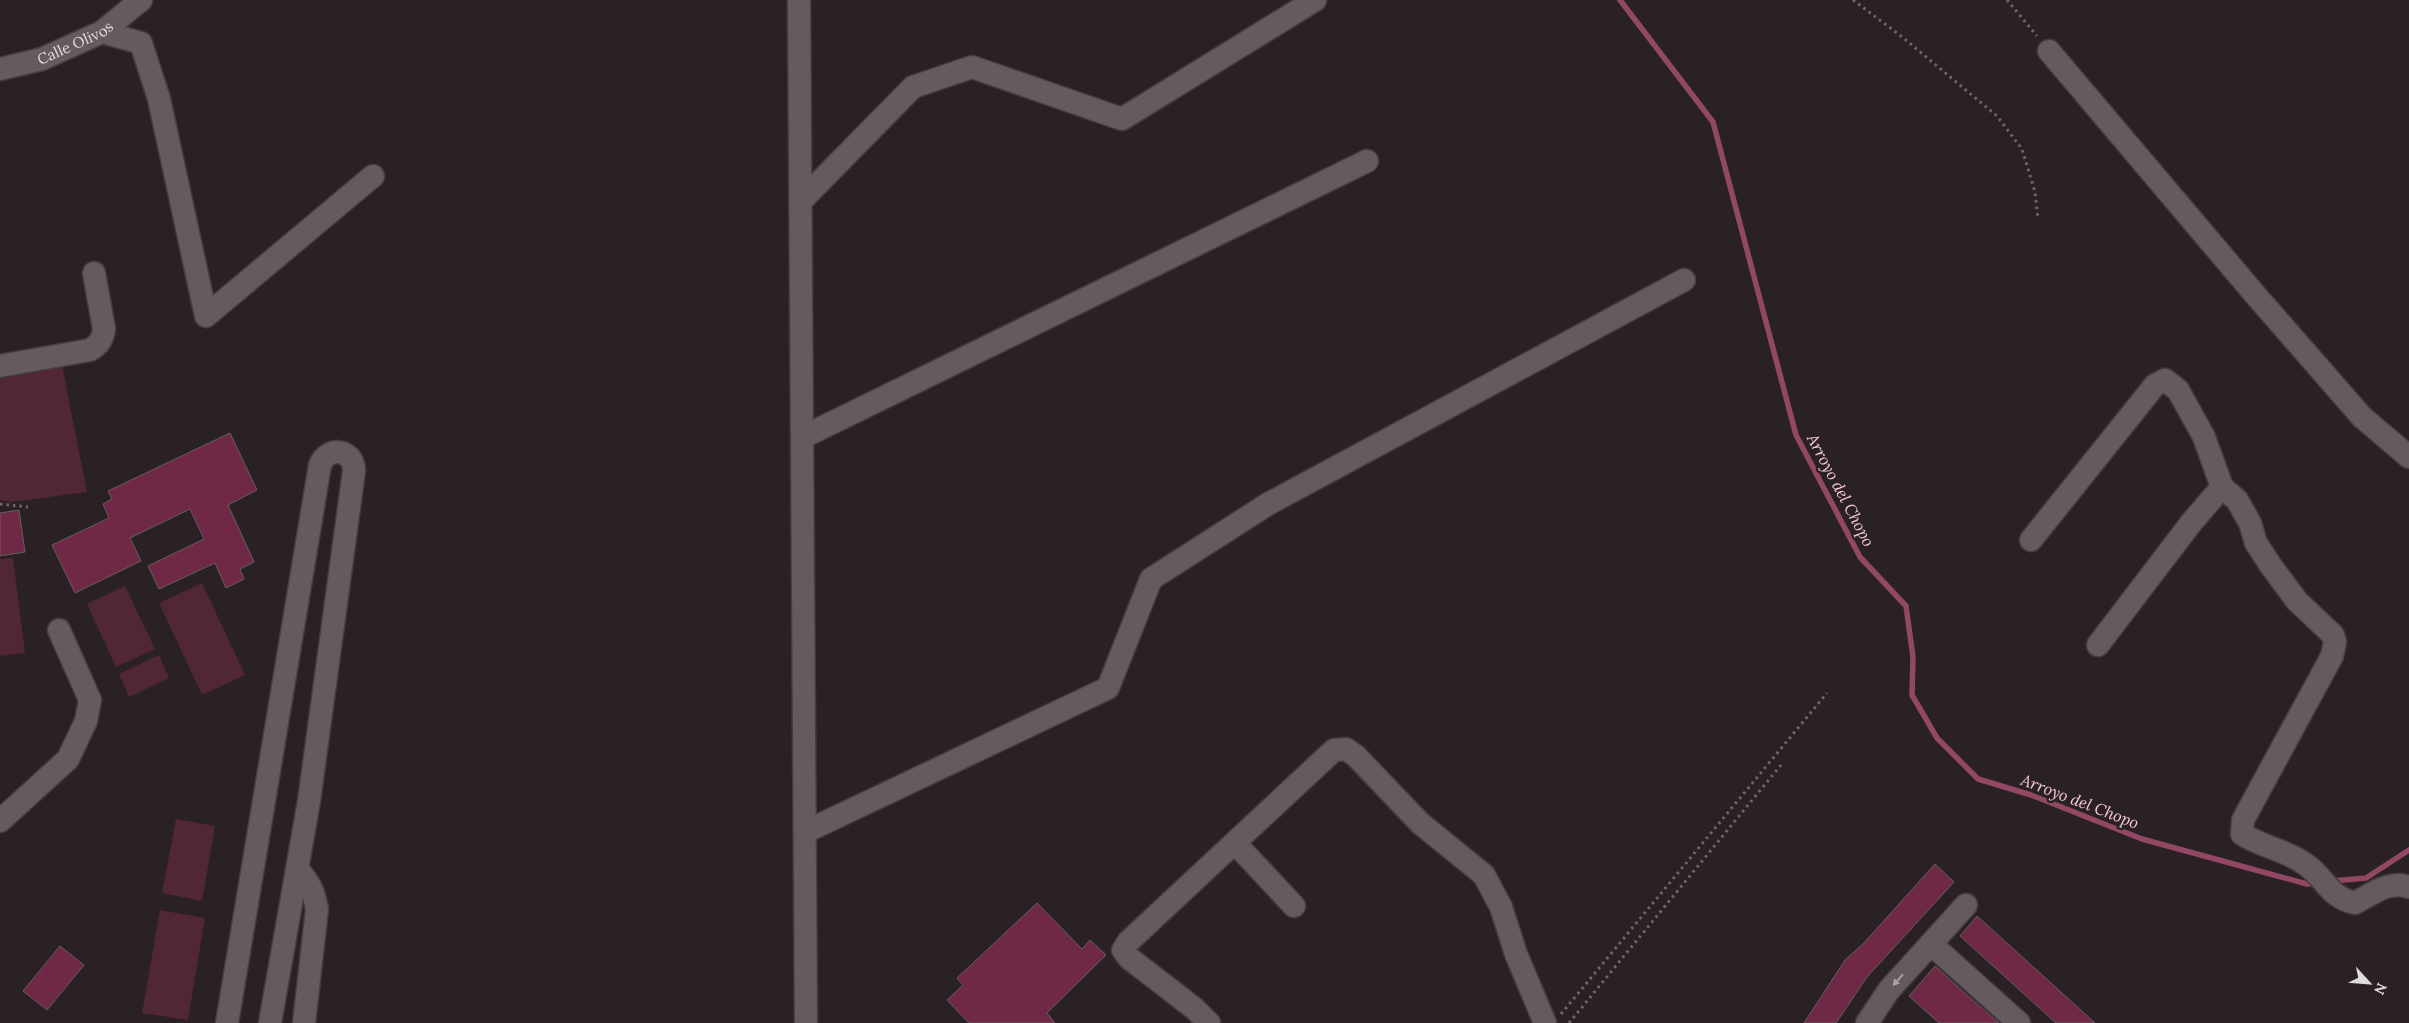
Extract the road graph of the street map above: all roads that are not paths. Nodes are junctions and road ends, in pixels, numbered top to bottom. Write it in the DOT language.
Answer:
graph roads {
  1 [pos="141,0"];
  2 [pos="799,0"];
  3 [pos="1315,0"];
  4 [pos="102,32"];
  5 [pos="2049,51"];
  6 [pos="0,69"];
  7 [pos="1367,161"];
  8 [pos="372,176"];
  9 [pos="801,201"];
  10 [pos="94,273"];
  11 [pos="1684,280"];
  12 [pos="0,366"];
  13 [pos="803,436"];
  14 [pos="2409,457"];
  15 [pos="2222,487"];
  16 [pos="2031,540"];
  17 [pos="59,630"];
  18 [pos="2098,645"];
  19 [pos="0,821"];
  20 [pos="805,832"];
  21 [pos="1235,843"];
  22 [pos="297,869"];
  23 [pos="2409,888"];
  24 [pos="1966,905"];
  25 [pos="1294,906"];
  26 [pos="1931,944"];
  27 [pos="1552,1019"];
  28 [pos="1200,1020"];
  29 [pos="227,1023"];
  30 [pos="270,1023"];
  31 [pos="304,1023"];
  32 [pos="806,1023"];
  33 [pos="1867,1023"];
  34 [pos="2019,1023"];
  1 -- 4 [label="street, Calle Olivos"];
  2 -- 9 [label="street"];
  3 -- 9 [label="street"];
  4 -- 6 [label="street, Calle Olivos"];
  4 -- 8 [label="street"];
  5 -- 14 [label="street"];
  7 -- 13 [label="street"];
  9 -- 13 [label="street"];
  10 -- 12 [label="street"];
  11 -- 20 [label="street"];
  13 -- 20 [label="street"];
  15 -- 16 [label="street"];
  15 -- 18 [label="street"];
  15 -- 23 [label="street"];
  17 -- 19 [label="street"];
  20 -- 32 [label="street"];
  21 -- 25 [label="street"];
  21 -- 27 [label="street"];
  21 -- 28 [label="street"];
  22 -- 29 [label="street"];
  22 -- 30 [label="street"];
  22 -- 31 [label="street"];
  24 -- 26 [label="street"];
  26 -- 33 [label="street, one-way"];
  26 -- 34 [label="street"];
}
